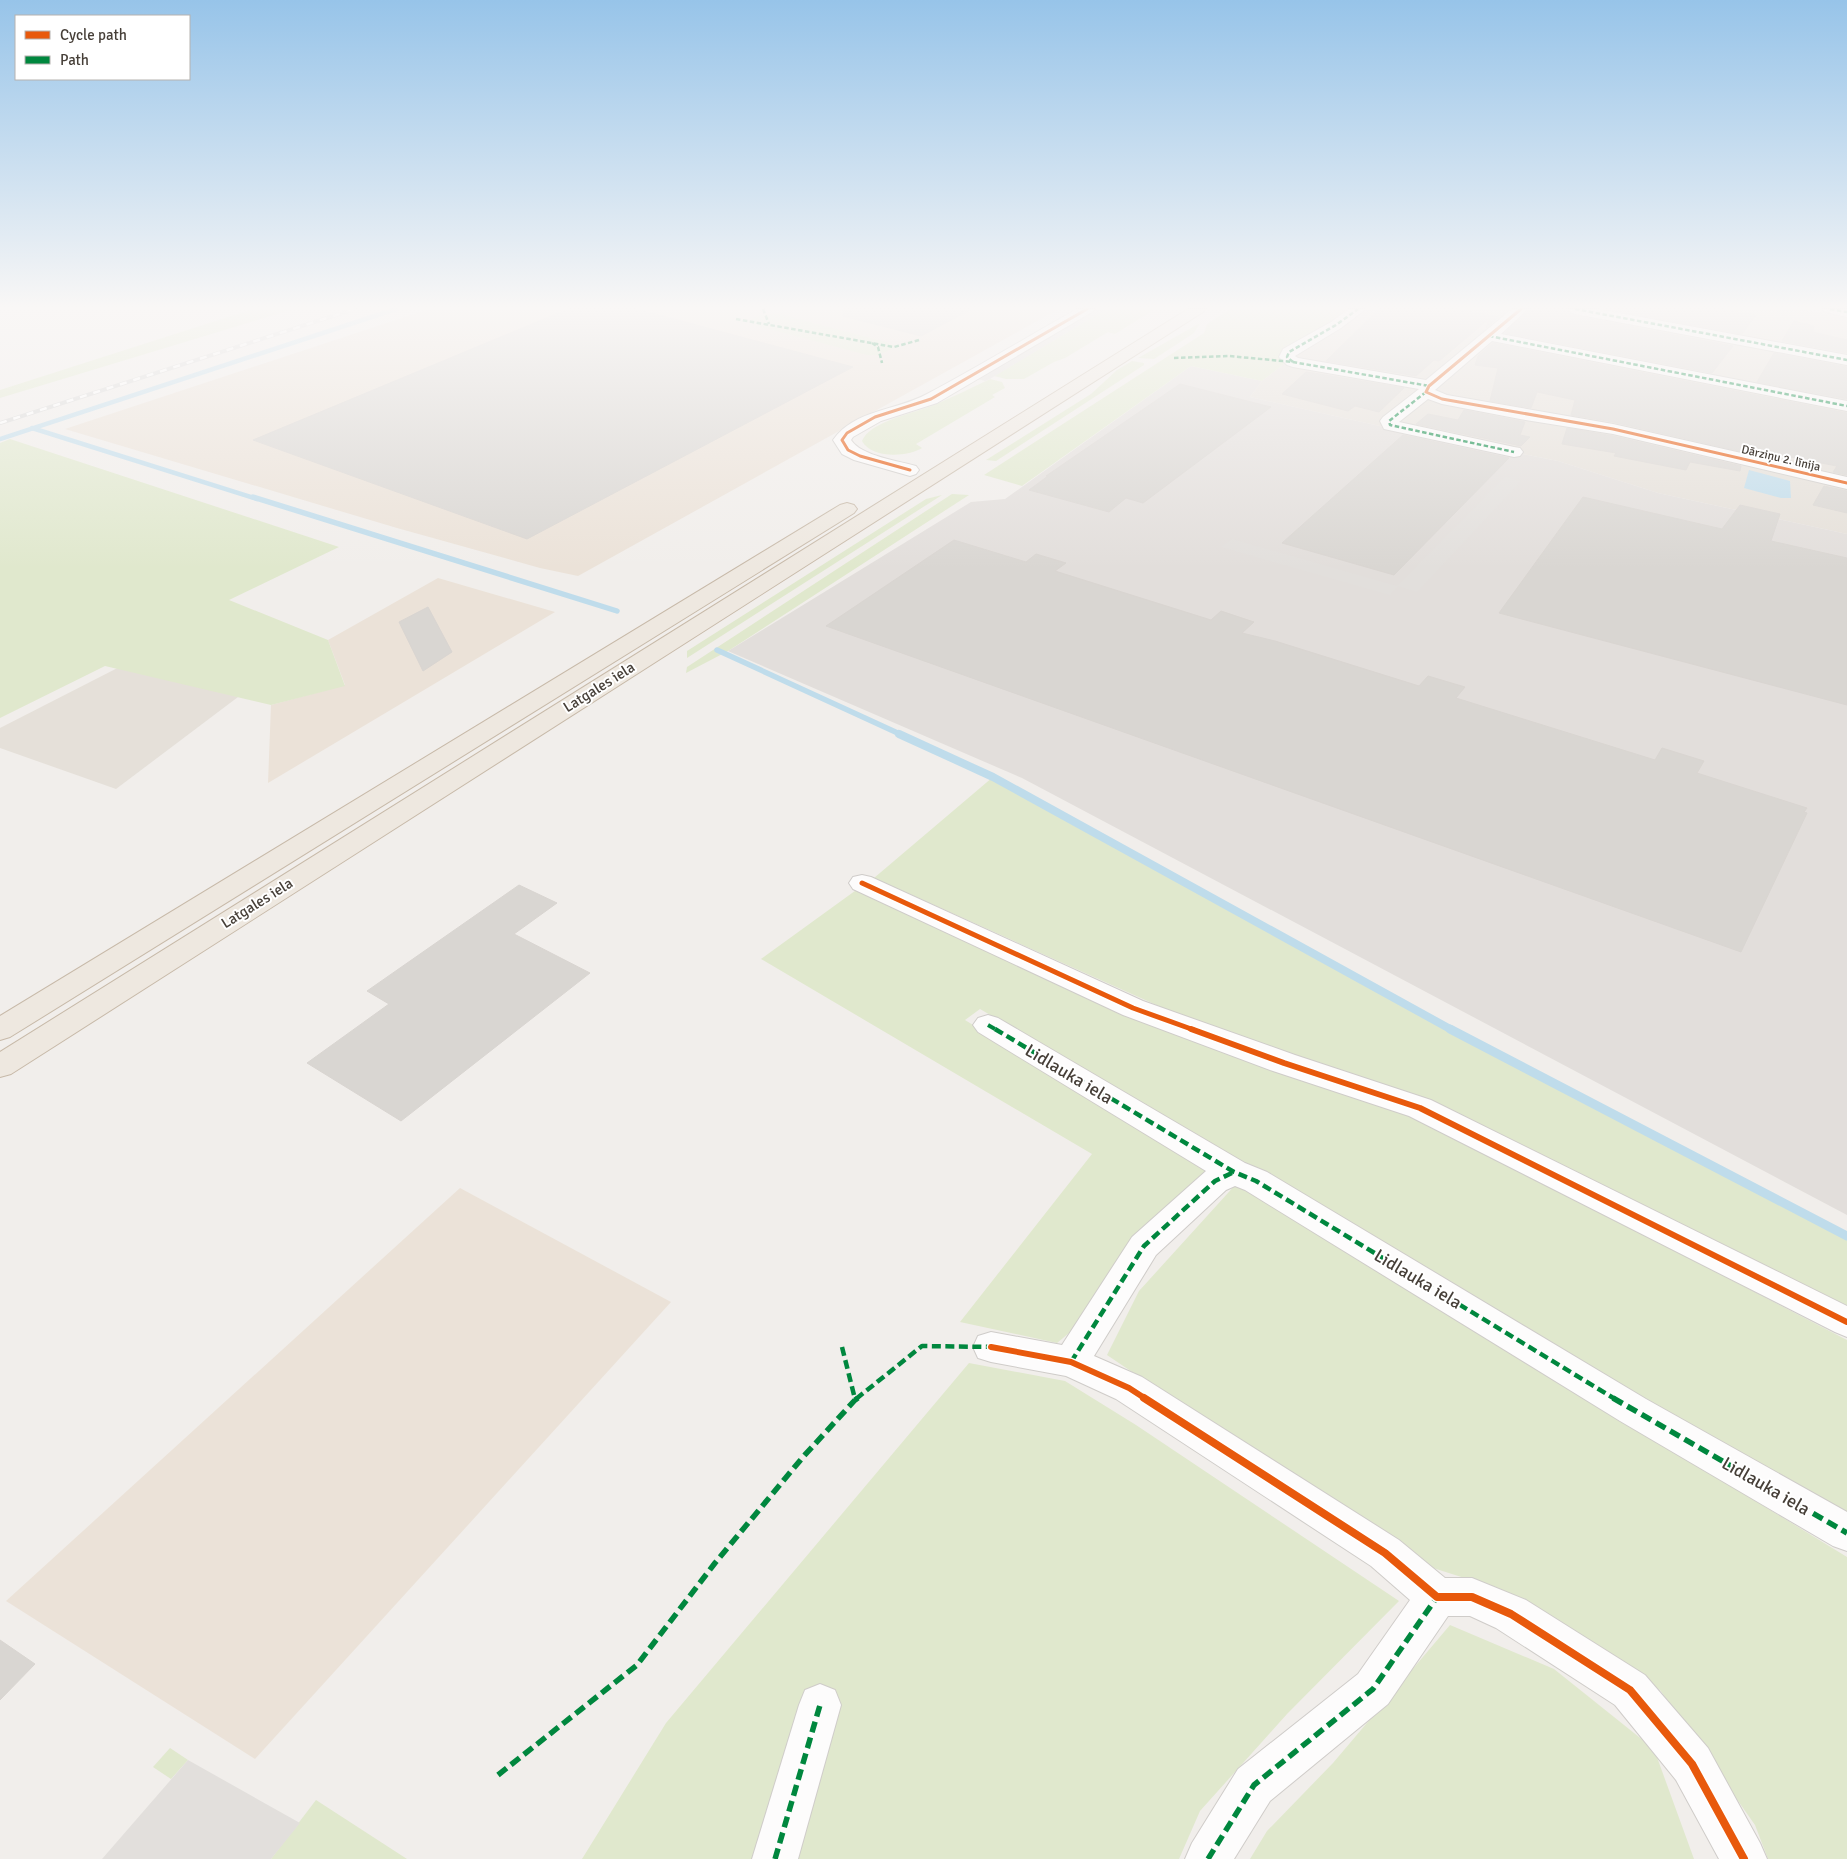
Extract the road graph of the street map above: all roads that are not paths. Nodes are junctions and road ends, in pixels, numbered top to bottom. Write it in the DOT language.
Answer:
graph roads {
  1 [pos="937,396"];
  2 [pos="1049,396"];
  3 [pos="1419,396"];
  4 [pos="1438,396"];
  5 [pos="1796,396"];
  6 [pos="1847,406"];
  7 [pos="1514,452"];
  8 [pos="922,470"];
  9 [pos="1847,483"];
  10 [pos="862,883"];
  11 [pos="988,1026"];
  12 [pos="0,1030"];
  13 [pos="0,1066"];
  14 [pos="1234,1172"];
  15 [pos="1847,1322"];
  16 [pos="991,1346"];
  17 [pos="1071,1362"];
  18 [pos="1847,1533"];
  19 [pos="1437,1597"];
  20 [pos="820,1705"];
  21 [pos="775,1859"];
  22 [pos="1208,1859"];
  23 [pos="1744,1859"];
  1 -- 8 [label="street"];
  2 -- 8 [label="highway, Latgales iela"];
  3 -- 7 [label="street"];
  4 -- 9 [label="street, Dārziņu 2. līnija"];
  5 -- 6 [label="street"];
  8 -- 12 [label="highway, Latgales iela"];
  8 -- 13 [label="highway, Latgales iela"];
  10 -- 15 [label="street"];
  11 -- 14 [label="street, Lidlauka iela"];
  14 -- 17 [label="street"];
  14 -- 18 [label="street, Lidlauka iela"];
  16 -- 17 [label="street"];
  17 -- 19 [label="street"];
  19 -- 22 [label="street"];
  19 -- 23 [label="street"];
  20 -- 21 [label="street"];
}
